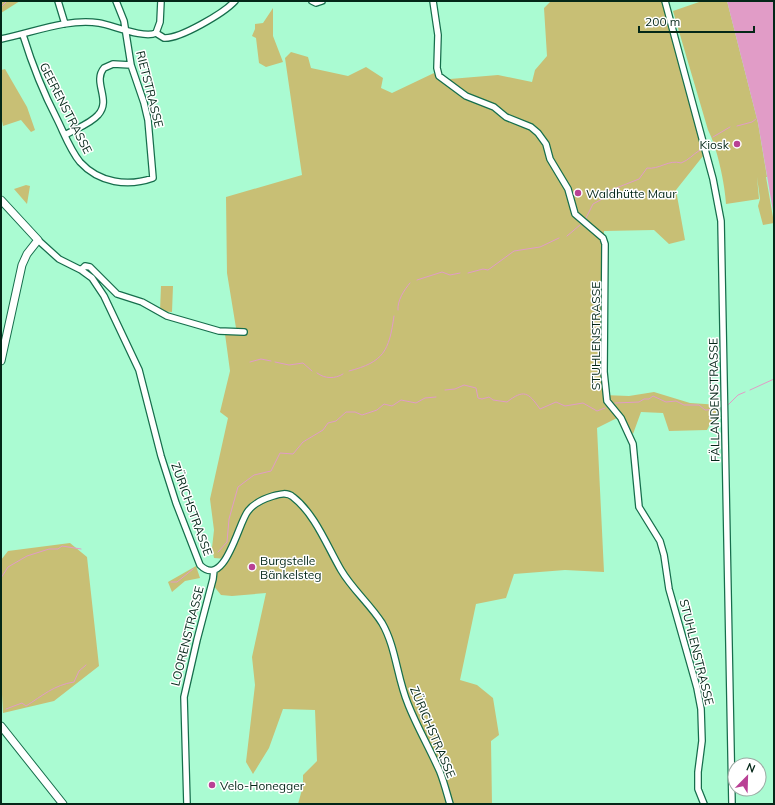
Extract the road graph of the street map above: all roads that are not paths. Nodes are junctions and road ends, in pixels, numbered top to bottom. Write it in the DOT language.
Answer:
graph roads {
  1 [pos="58,1"];
  2 [pos="116,1"];
  3 [pos="161,1"];
  4 [pos="235,1"];
  5 [pos="312,1"];
  6 [pos="322,1"];
  7 [pos="433,1"];
  8 [pos="665,2"];
  9 [pos="65,24"];
  10 [pos="125,29"];
  11 [pos="156,33"];
  12 [pos="22,35"];
  13 [pos="1,39"];
  14 [pos="131,65"];
  15 [pos="65,135"];
  16 [pos="153,178"];
  17 [pos="1,200"];
  18 [pos="38,240"];
  19 [pos="81,270"];
  20 [pos="244,332"];
  21 [pos="1,361"];
  22 [pos="214,570"];
  23 [pos="1,726"];
  24 [pos="63,804"];
  25 [pos="187,804"];
  26 [pos="450,804"];
  27 [pos="704,804"];
  28 [pos="732,804"];
  1 -- 9 [label="street"];
  2 -- 10 [label="street, RIETSTRASSE"];
  3 -- 11 [label="street"];
  4 -- 11 [label="street"];
  5 -- 6 [label="street"];
  7 -- 27 [label="street, STUHLENSTRASSE"];
  8 -- 28 [label="street, FÄLLANDENSTRASSE"];
  9 -- 10 [label="street"];
  9 -- 12 [label="street"];
  10 -- 11 [label="street"];
  10 -- 14 [label="street, RIETSTRASSE"];
  12 -- 13 [label="street"];
  12 -- 15 [label="street, GEERENSTRASSE"];
  14 -- 15 [label="street"];
  14 -- 16 [label="street, RIETSTRASSE"];
  15 -- 16 [label="street, GEERENSTRASSE"];
  17 -- 18 [label="main road, ZÜRICHSTRASSE"];
  18 -- 19 [label="street, ZÜRICHSTRASSE"];
  18 -- 21 [label="main road"];
  19 -- 20 [label="street"];
  19 -- 22 [label="street, ZÜRICHSTRASSE"];
  22 -- 25 [label="street, LOORENSTRASSE"];
  22 -- 26 [label="street, ZÜRICHSTRASSE"];
  23 -- 24 [label="main road"];
}
